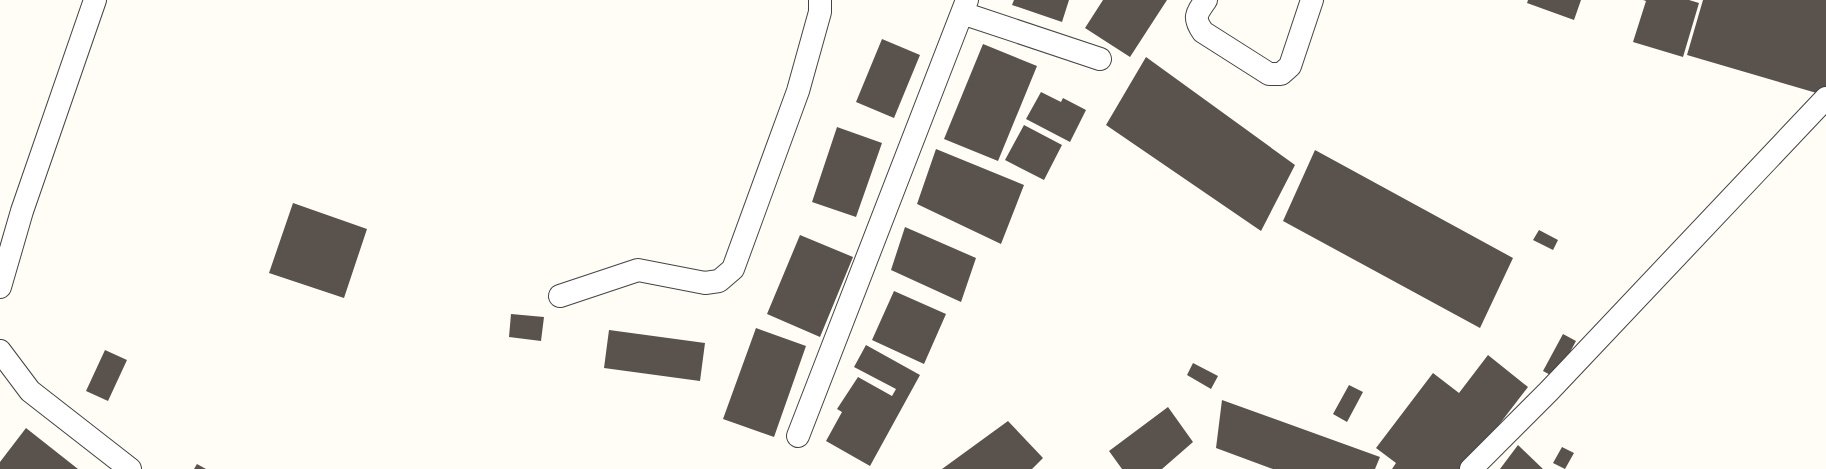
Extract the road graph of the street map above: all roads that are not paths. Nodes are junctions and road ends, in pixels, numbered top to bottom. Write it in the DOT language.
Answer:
graph roads {
  1 [pos="95,0"];
  2 [pos="820,0"];
  3 [pos="1206,0"];
  4 [pos="1312,0"];
  5 [pos="965,7"];
  6 [pos="1100,59"];
  7 [pos="1826,98"];
  8 [pos="0,287"];
  9 [pos="560,296"];
  10 [pos="0,351"];
  11 [pos="798,436"];
  12 [pos="130,469"];
  13 [pos="1471,469"];
  1 -- 8 [label="street"];
  2 -- 9 [label="street"];
  3 -- 4 [label="street"];
  5 -- 6 [label="street"];
  5 -- 11 [label="street"];
  7 -- 13 [label="street"];
  10 -- 12 [label="street"];
}
